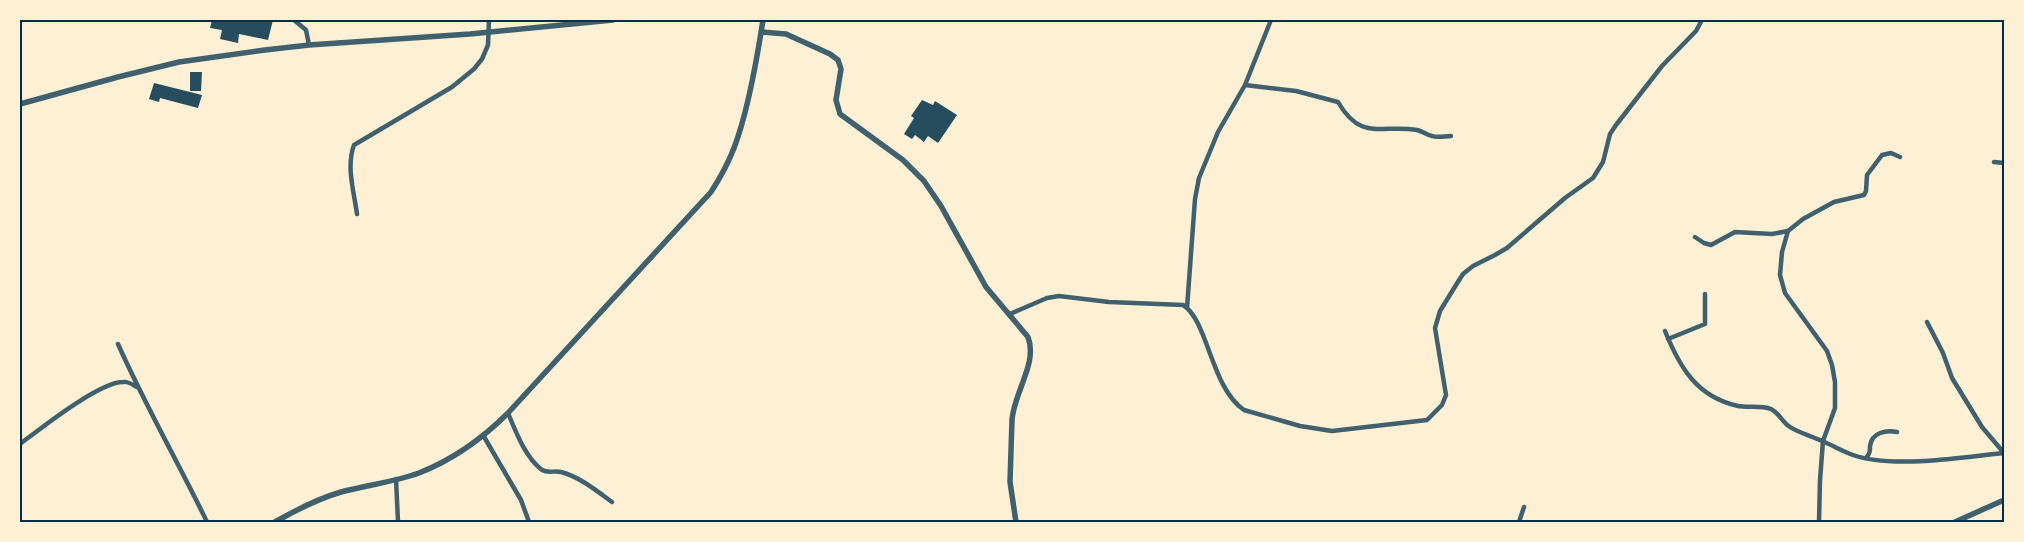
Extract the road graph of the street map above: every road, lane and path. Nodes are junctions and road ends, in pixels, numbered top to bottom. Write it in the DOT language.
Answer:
graph roads {
  1 [pos="294,20"];
  2 [pos="489,20"];
  3 [pos="613,20"];
  4 [pos="763,20"];
  5 [pos="1271,20"];
  6 [pos="1702,20"];
  7 [pos="489,32"];
  8 [pos="761,32"];
  9 [pos="309,45"];
  10 [pos="1246,85"];
  11 [pos="20,104"];
  12 [pos="1451,136"];
  13 [pos="1900,157"];
  14 [pos="1994,162"];
  15 [pos="2004,163"];
  16 [pos="357,214"];
  17 [pos="1788,231"];
  18 [pos="1695,236"];
  19 [pos="1705,294"];
  20 [pos="1187,308"];
  21 [pos="1010,314"];
  22 [pos="1927,322"];
  23 [pos="1665,331"];
  24 [pos="1668,339"];
  25 [pos="118,344"];
  26 [pos="137,387"];
  27 [pos="508,413"];
  28 [pos="1897,432"];
  29 [pos="483,435"];
  30 [pos="1823,441"];
  31 [pos="20,444"];
  32 [pos="2004,453"];
  33 [pos="1866,458"];
  34 [pos="396,479"];
  35 [pos="2004,500"];
  36 [pos="612,502"];
  37 [pos="1524,507"];
  38 [pos="206,522"];
  39 [pos="274,522"];
  40 [pos="398,522"];
  41 [pos="529,522"];
  42 [pos="1016,522"];
  43 [pos="1519,522"];
  44 [pos="1819,522"];
  45 [pos="1955,522"];
  1 -- 9 [label="street"];
  2 -- 7 [label="street"];
  3 -- 7 [label="street"];
  4 -- 8 [label="street"];
  5 -- 10 [label="street"];
  6 -- 20 [label="street"];
  7 -- 9 [label="street"];
  7 -- 16 [label="street"];
  8 -- 21 [label="street"];
  8 -- 27 [label="street"];
  9 -- 11 [label="street"];
  10 -- 12 [label="street"];
  10 -- 20 [label="street"];
  13 -- 17 [label="street"];
  14 -- 15 [label="street"];
  17 -- 18 [label="street"];
  17 -- 30 [label="street"];
  19 -- 24 [label="street"];
  20 -- 21 [label="street"];
  21 -- 42 [label="street"];
  22 -- 32 [label="street"];
  23 -- 24 [label="street"];
  24 -- 30 [label="street"];
  25 -- 26 [label="street"];
  26 -- 31 [label="street"];
  26 -- 38 [label="street"];
  27 -- 29 [label="street"];
  27 -- 36 [label="street"];
  28 -- 33 [label="street"];
  29 -- 34 [label="street"];
  29 -- 41 [label="street"];
  30 -- 33 [label="street"];
  30 -- 44 [label="street"];
  32 -- 33 [label="street"];
  34 -- 39 [label="street"];
  34 -- 40 [label="street"];
  35 -- 45 [label="street"];
  37 -- 43 [label="street"];
}
